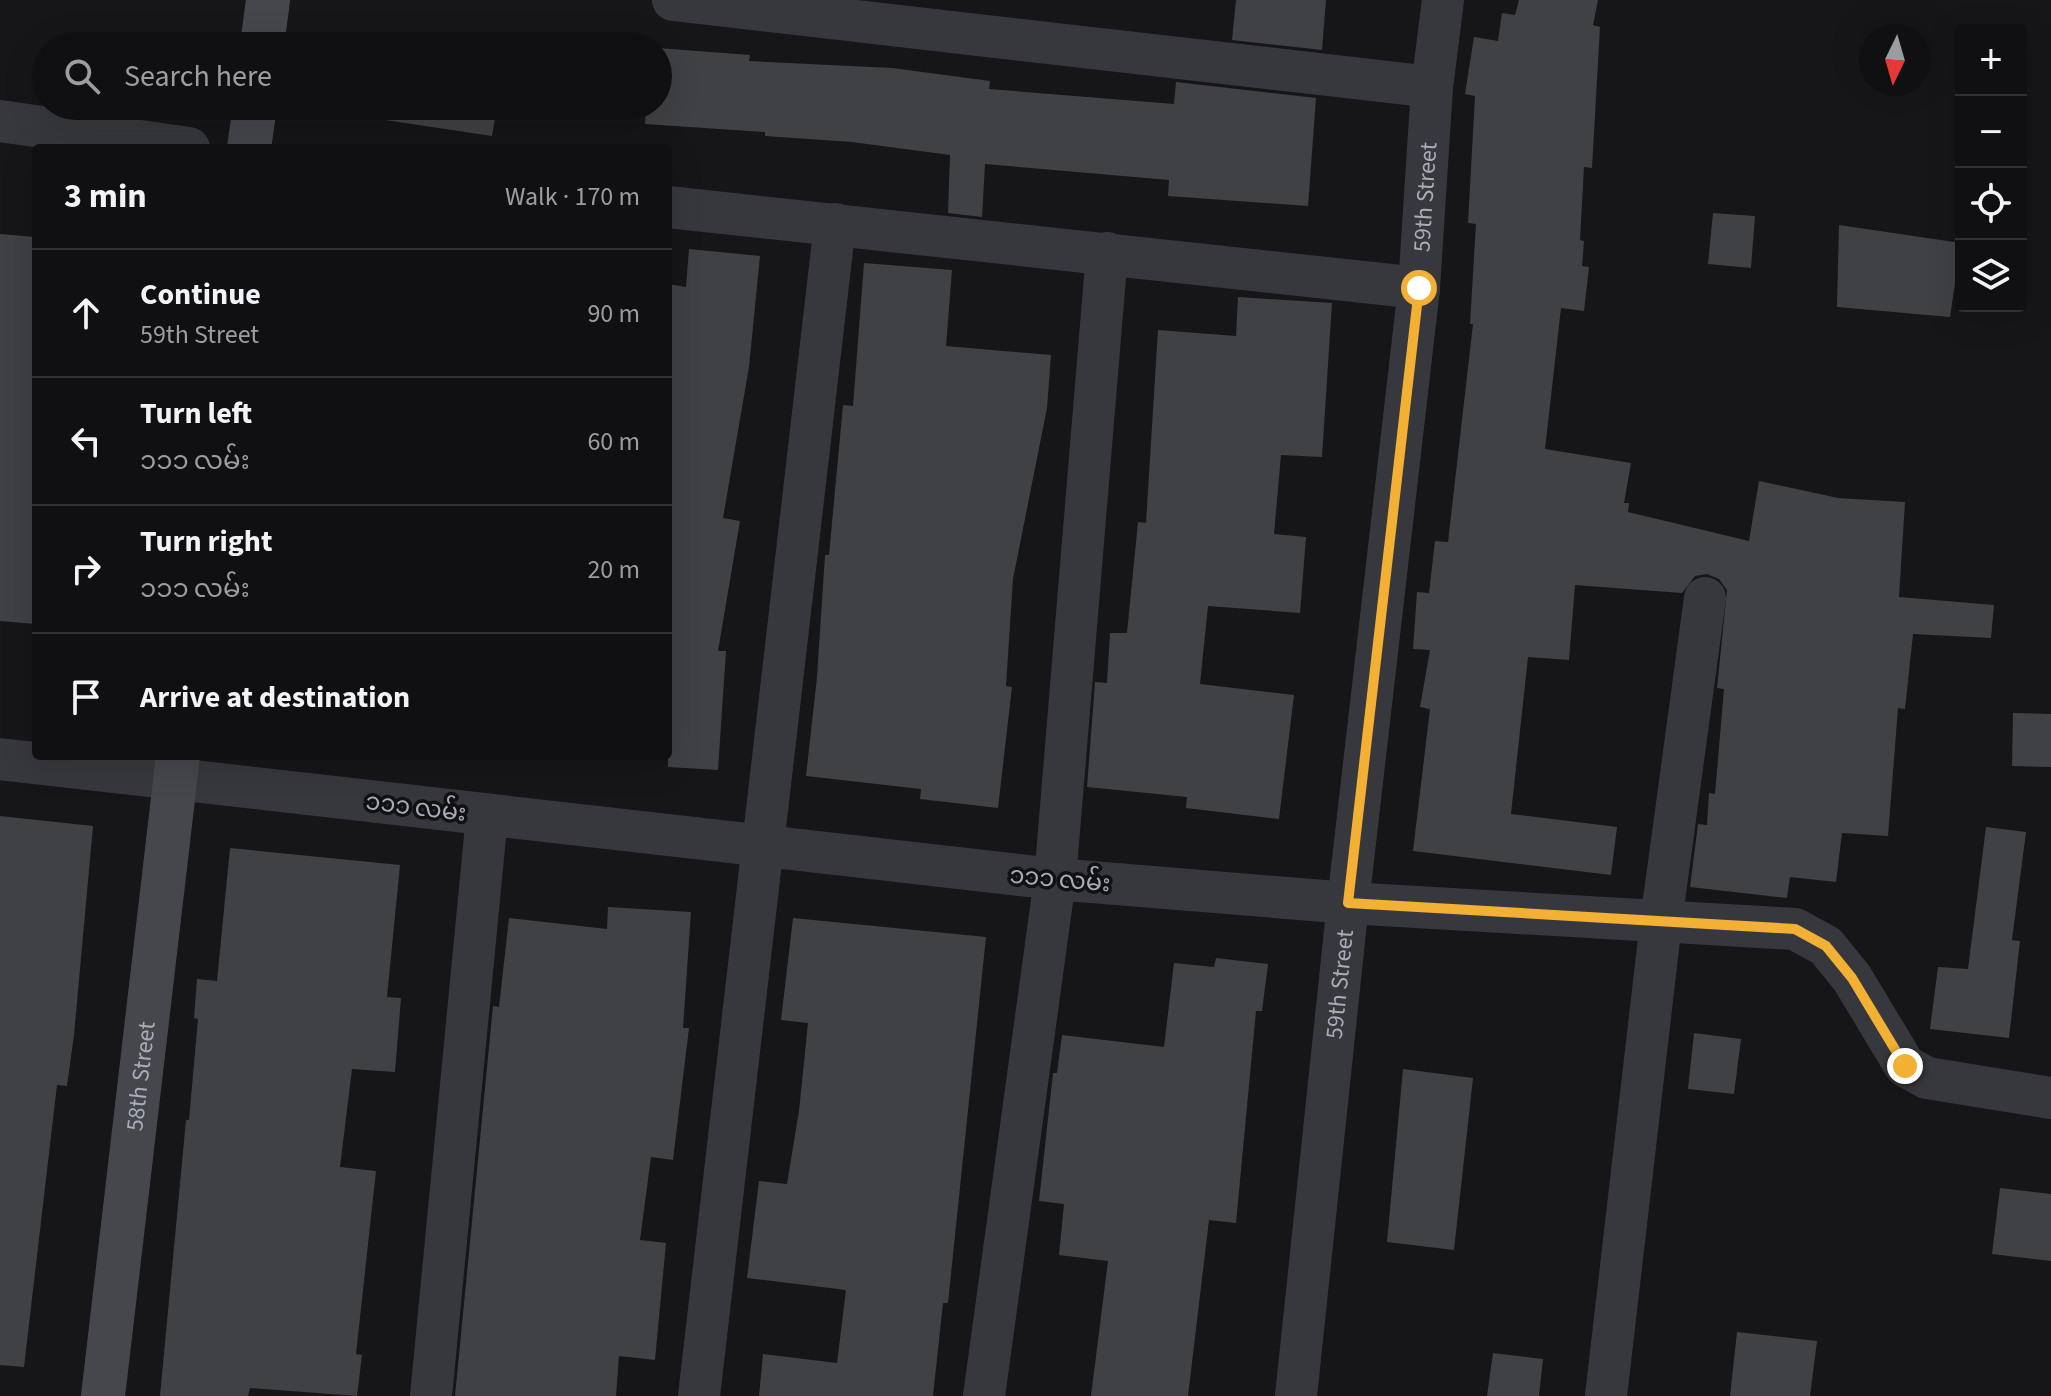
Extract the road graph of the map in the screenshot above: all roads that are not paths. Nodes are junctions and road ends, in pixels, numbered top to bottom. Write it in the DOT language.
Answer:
graph roads {
  1 [pos="268,0"];
  2 [pos="673,0"];
  3 [pos="1443,0"];
  4 [pos="264,32"];
  5 [pos="1432,87"];
  6 [pos="253,120"];
  7 [pos="0,121"];
  8 [pos="161,144"];
  9 [pos="250,144"];
  10 [pos="672,207"];
  11 [pos="835,224"];
  12 [pos="1107,253"];
  13 [pos="1419,288"];
  14 [pos="1705,598"];
  15 [pos="0,759"];
  16 [pos="177,767"];
  17 [pos="487,816"];
  18 [pos="762,846"];
  19 [pos="1055,879"];
  20 [pos="1348,903"];
  21 [pos="1661,922"];
  22 [pos="2051,1098"];
  23 [pos="103,1396"];
  24 [pos="431,1396"];
  25 [pos="699,1396"];
  26 [pos="984,1396"];
  27 [pos="1296,1396"];
  28 [pos="1606,1396"];
  1 -- 4 [label="main road"];
  2 -- 5 [label="street"];
  3 -- 5 [label="street, 59th Street"];
  5 -- 13 [label="street, 59th Street"];
  6 -- 9 [label="main road"];
  7 -- 8 [label="street"];
  10 -- 11 [label="street"];
  11 -- 12 [label="street"];
  11 -- 18 [label="street"];
  12 -- 13 [label="street"];
  12 -- 19 [label="street"];
  13 -- 20 [label="street, 59th Street"];
  14 -- 21 [label="street"];
  15 -- 16 [label="street, ၁၁၁ လမ်း"];
  16 -- 17 [label="street, ၁၁၁ လမ်း"];
  16 -- 23 [label="main road, 58th Street"];
  17 -- 18 [label="street, ၁၁၁ လမ်း"];
  17 -- 24 [label="street"];
  18 -- 19 [label="street, ၁၁၁ လမ်း"];
  18 -- 25 [label="street"];
  19 -- 20 [label="street, ၁၁၁ လမ်း"];
  19 -- 26 [label="street"];
  20 -- 21 [label="street, ၁၁၁ လမ်း"];
  20 -- 27 [label="street, 59th Street"];
  21 -- 22 [label="street, ၁၁၁ လမ်း"];
  21 -- 28 [label="street"];
}
